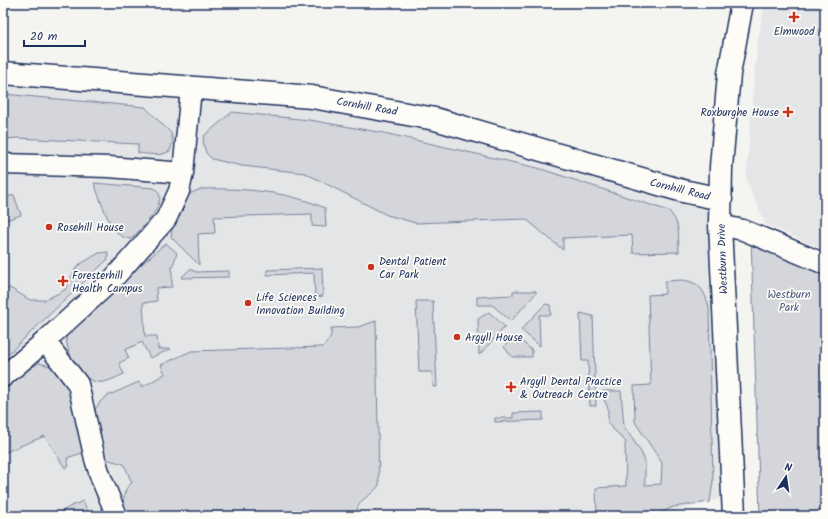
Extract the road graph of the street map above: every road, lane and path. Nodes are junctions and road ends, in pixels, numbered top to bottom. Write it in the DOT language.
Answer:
graph roads {
  1 [pos="742,3"];
  2 [pos="3,73"];
  3 [pos="191,88"];
  4 [pos="3,164"];
  5 [pos="183,173"];
  6 [pos="721,199"];
  7 [pos="720,225"];
  8 [pos="825,264"];
  9 [pos="45,341"];
  10 [pos="3,377"];
  11 [pos="117,516"];
  12 [pos="734,516"];
  1 -- 6 [label="street, Westburn Drive"];
  2 -- 3 [label="street, Cornhill Road"];
  3 -- 5 [label="street"];
  3 -- 6 [label="street, Cornhill Road"];
  4 -- 5 [label="street"];
  5 -- 9 [label="street"];
  6 -- 7 [label="street, Westburn Drive"];
  7 -- 8 [label="street"];
  7 -- 12 [label="street, Westburn Drive"];
  9 -- 10 [label="street"];
  9 -- 11 [label="street"];
}
